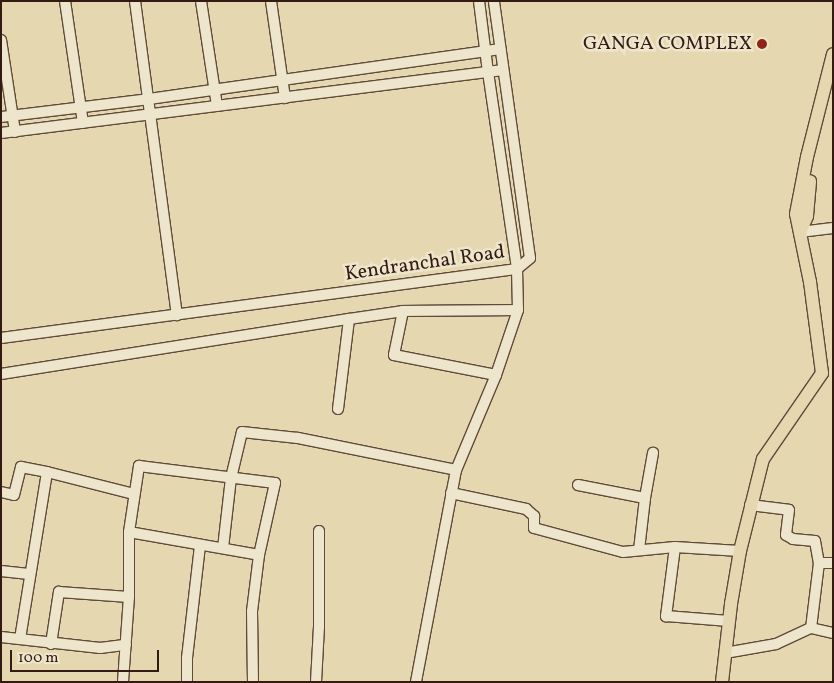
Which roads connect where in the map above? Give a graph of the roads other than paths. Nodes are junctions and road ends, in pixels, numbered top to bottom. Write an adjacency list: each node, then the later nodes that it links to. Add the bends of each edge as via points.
1 (65, 1): 21 (street)
2 (135, 1): 19 (street)
3 (201, 1): 17 (street)
4 (271, 1): 14 (street)
5 (480, 1): 9 (street)
6 (494, 1): 8 (street)
7 (1, 40): 23 (street)
8 (500, 49): 9 (street); 12 (street)
9 (485, 50): 11 (street); 13 (street)
10 (833, 54): 29 (main road, via 796,214)
11 (352, 70): 14 (street); 16 (street)
12 (504, 70): 13 (street); 30 (street, via 530,258)
13 (488, 72): 16 (street); 30 (street)
14 (281, 79): 17 (street); 18 (street)
15 (833, 86): 29 (main road, via 809,184 807,216)
16 (354, 89): 18 (street)
17 (214, 90): 19 (street); 20 (street)
18 (285, 98): 20 (street)
19 (149, 99): 21 (street); 22 (street)
20 (216, 106): 22 (street)
21 (80, 107): 23 (street); 25 (street)
22 (152, 114): 25 (street); 33 (street)
23 (12, 116): 24 (street); 26 (street)
24 (1, 117)
25 (83, 123): 26 (street)
26 (15, 132): 27 (street)
27 (1, 133)
28 (833, 228): 29 (street)
29 (800, 232): 48 (main road, via 822,373 763,459)
30 (517, 269): 31 (street, Kendranchal Road); 33 (street, Kendranchal Road)
31 (518, 310): 32 (street); 37 (street, Kendranchal Road)
32 (403, 311): 34 (street); 37 (street, via 394,355)
33 (176, 315): 35 (street, Kendranchal Road)
34 (349, 319): 36 (street); 38 (street)
35 (1, 338)
36 (1, 374)
37 (496, 375): 40 (street, Kendranchal Road)
38 (338, 409)
39 (653, 453): 47 (street)
40 (456, 470): 42 (street, via 298,438 242,432); 46 (street, Kendranchal Road)
41 (46, 472): 44 (street, via 20,467 14,495); 45 (street); 60 (street)
42 (231, 478): 45 (street, via 139,466); 53 (street); 56 (street, via 275,482)
43 (578, 485): 47 (street)
44 (1, 492)
45 (134, 494): 50 (street)
46 (451, 494): 54 (street, via 526,509 534,516 534,528 623,552); 74 (street, Kendranchal Road)
47 (645, 498): 54 (street)
48 (750, 506): 55 (main road); 57 (street, via 788,510 786,535 815,542)
49 (319, 531): 73 (street)
50 (129, 532): 51 (street); 61 (street)
51 (200, 544): 53 (street); 71 (street)
52 (675, 547): 54 (street); 55 (street); 62 (street, via 666,616)
53 (223, 548): 56 (street)
54 (639, 550)
55 (740, 551): 62 (main road)
56 (259, 555): 72 (street, via 252,611)
57 (819, 563): 58 (street); 63 (street)
58 (833, 563)
59 (1, 572): 60 (street)
60 (29, 574): 66 (street)
61 (129, 597): 67 (street, via 59,592); 68 (street)
62 (729, 621): 69 (main road)
63 (811, 628): 64 (street); 69 (street, via 776,644)
64 (833, 633)
65 (1, 638): 66 (street)
66 (20, 640): 67 (street)
67 (51, 644): 68 (street, via 100,648)
68 (126, 645): 70 (street)
69 (725, 653): 75 (main road)
70 (123, 682)
71 (187, 682)
72 (252, 682)
73 (316, 682)
74 (416, 682)
75 (722, 682)

